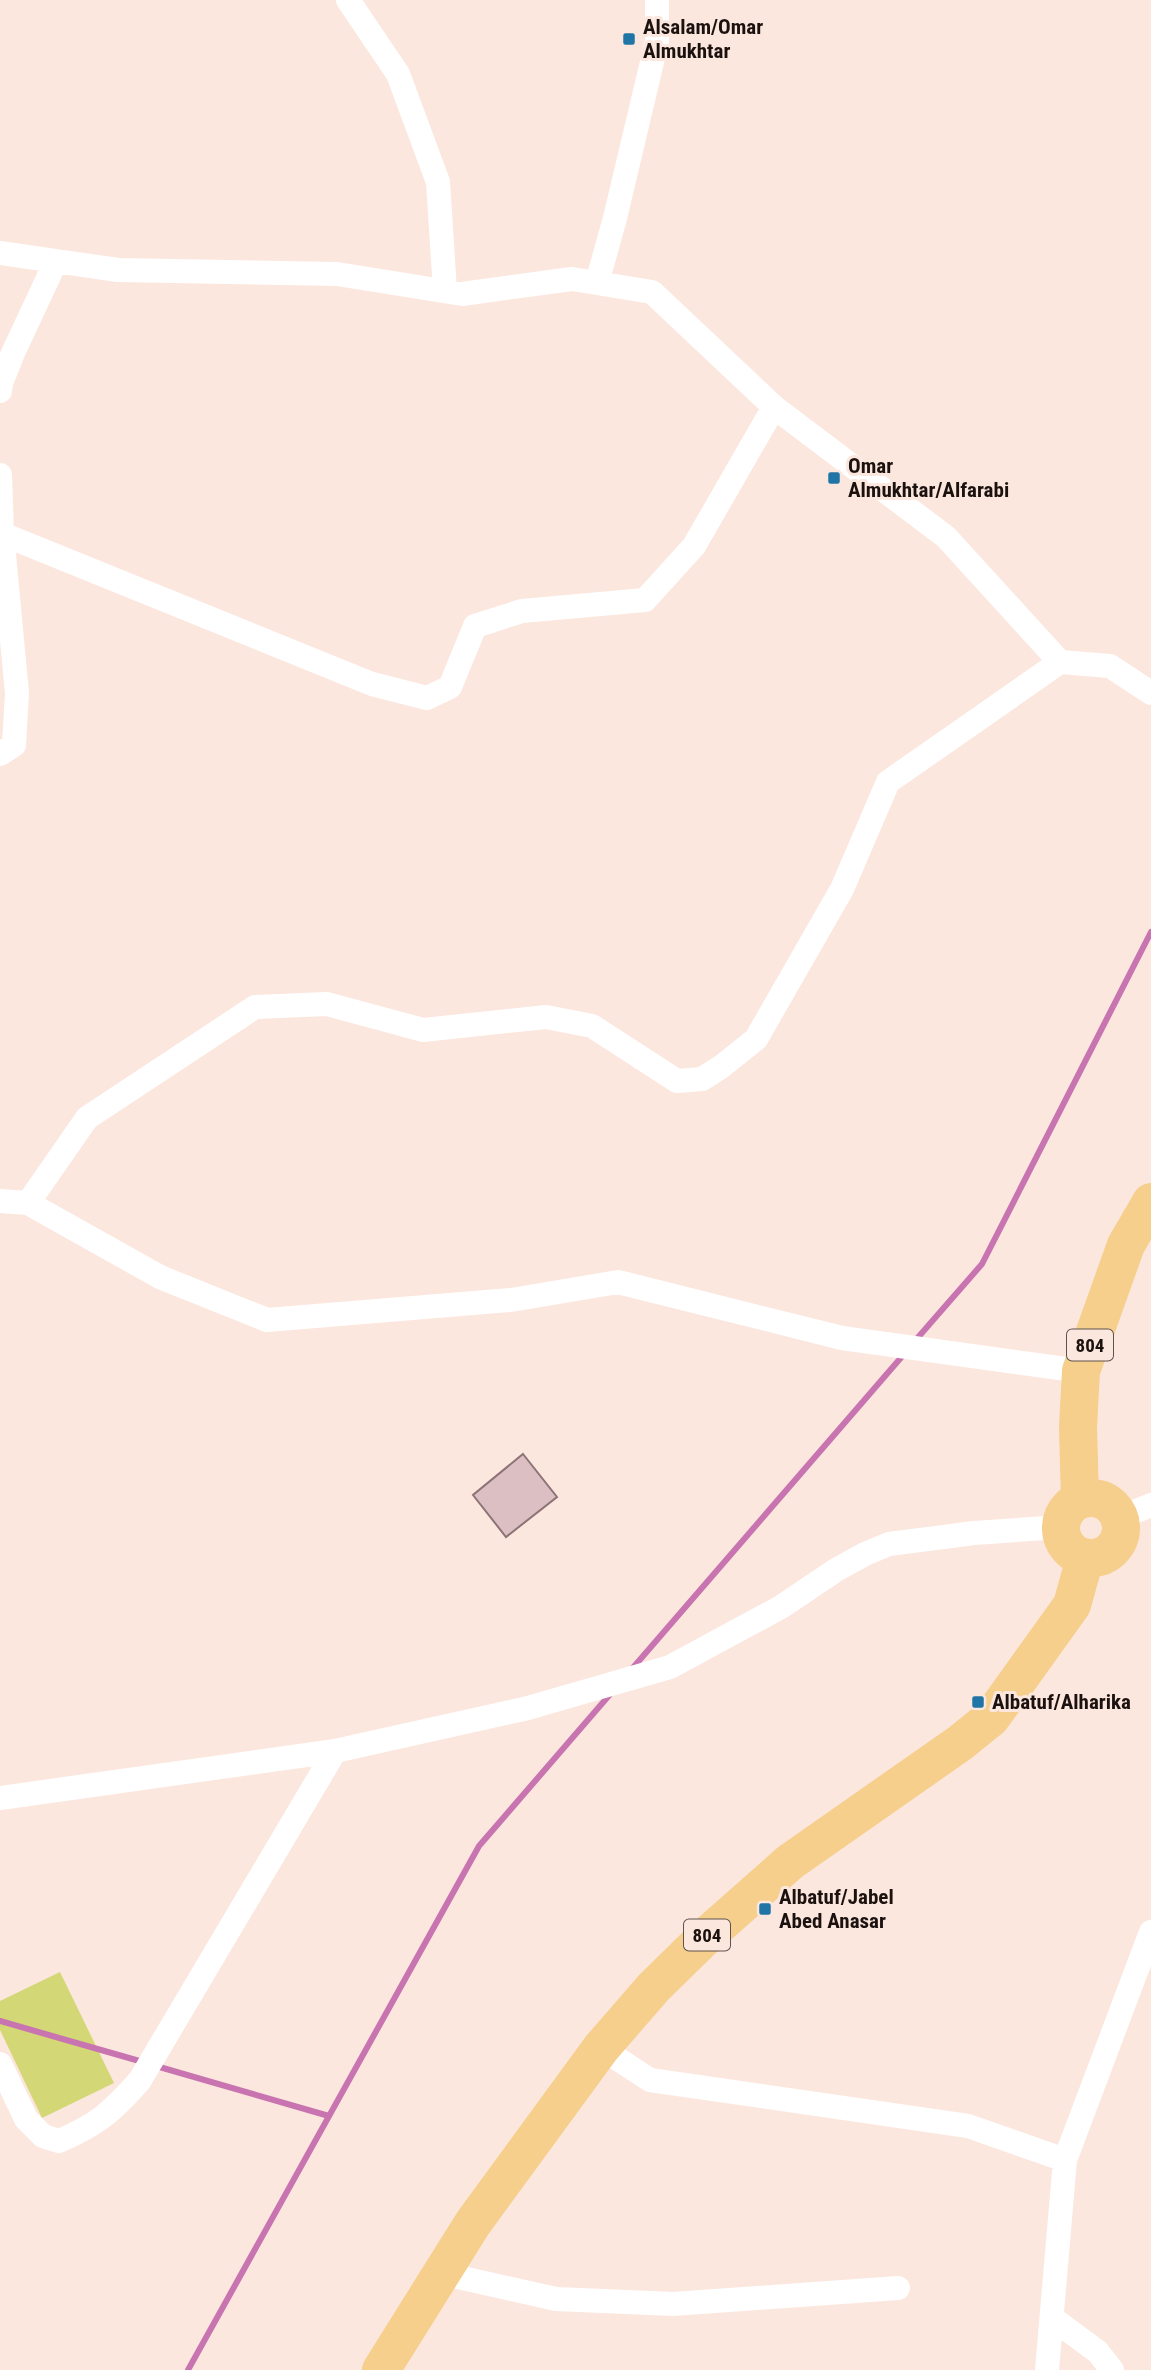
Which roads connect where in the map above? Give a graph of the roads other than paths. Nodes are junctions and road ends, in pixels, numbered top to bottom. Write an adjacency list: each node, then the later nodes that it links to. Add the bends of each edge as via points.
1 (348, 0): 6 (street, via 398,74 438,182)
2 (657, 0): 5 (street, via 657,41)
3 (0, 253): 4 (street)
4 (56, 261): 6 (street, via 118,270 337,274); 7 (street)
5 (597, 284): 6 (street, via 572,279 462,294); 8 (street, via 652,292)
6 (445, 292)
7 (0, 391)
8 (774, 407): 10 (street, via 694,546 645,600 522,611 475,626 450,687 427,698 372,684); 11 (street, via 946,537)
9 (0, 475): 10 (street)
10 (1, 533): 13 (street, via 17,693 14,745)
11 (1060, 662): 12 (street, via 1110,666); 16 (street, via 888,782 842,889 756,1039 702,1079 677,1081 592,1026 546,1017 423,1030 327,1004 255,1007 87,1118)
12 (1151, 693)
13 (0, 754)
14 (0, 1201): 16 (street)
15 (1151, 1202): 17 (main road, 804, via 1126,1245)
16 (28, 1203): 17 (street, via 160,1277 267,1320 511,1300 618,1282 842,1338)
17 (1081, 1371): 19 (main road, 804)
18 (1135, 1511): 19 (main road, via 1099,1499); 20 (main road, via 1117,1544 1103,1556)
19 (1070, 1513): 20 (main road, via 1061,1535 1070,1550); 21 (street, via 974,1533 889,1544 835,1570 781,1606 670,1667 528,1708)
20 (1085, 1558): 24 (main road, 804, via 1072,1605 992,1718 790,1862 702,1939)
21 (335, 1751): 22 (street); 25 (street, via 141,2080 116,2107 88,2129 59,2141 43,2136 26,2119)
22 (0, 1798)
23 (1151, 1932): 26 (street)
24 (601, 2048): 26 (street, via 650,2080 968,2126); 27 (main road, 804)
25 (0, 2064)
26 (1065, 2160): 29 (street)
27 (440, 2273): 28 (street, via 556,2299 673,2304); 30 (main road, 804)
28 (898, 2288)
29 (1052, 2318): 31 (street); 32 (street, via 1098,2352)
30 (382, 2370)
31 (1047, 2370)
32 (1112, 2370)

